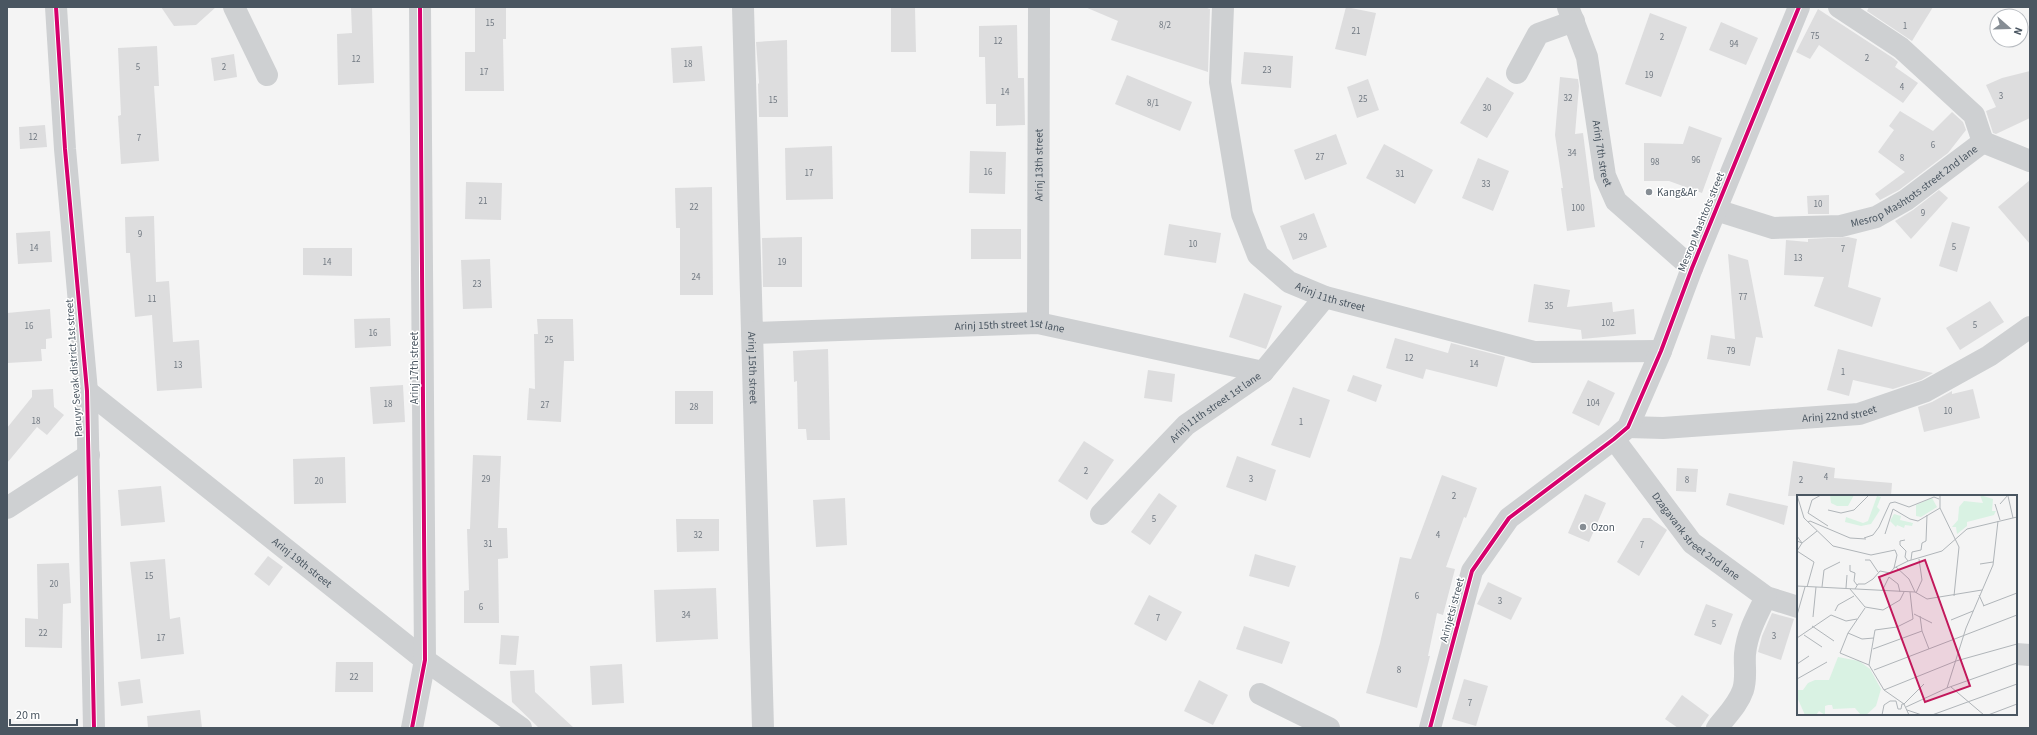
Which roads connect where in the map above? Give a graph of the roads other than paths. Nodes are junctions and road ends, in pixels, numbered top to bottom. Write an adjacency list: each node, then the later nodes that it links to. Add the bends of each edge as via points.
1 (56, 7): 22 (street, Paruyr Sevak district 1st street, via 65,149)
2 (234, 7): 11 (street)
3 (420, 7): 31 (street, Arinj 17th street)
4 (743, 7): 19 (street, Arinj 15th street)
5 (1039, 7): 17 (street, Arinj 13th street)
6 (1223, 7): 16 (street, Arinj 11th street, via 1220,82 1242,214 1258,255 1289,282)
7 (1799, 7): 14 (street, Mesrop Mashtots street)
8 (1839, 7): 12 (street, Mesrop Mashtots street 2nd lane, via 1902,48 1974,115)
9 (1571, 14): 10 (street, via 1538,34); 15 (street, Arinj 7th street, via 1587,57 1605,176 1616,201)
10 (1517, 73)
11 (267, 75)
12 (1983, 142): 13 (street); 14 (street, Mesrop Mashtots street 2nd lane, via 1906,200 1876,218 1848,225 1773,228)
13 (2030, 161)
14 (1716, 210): 15 (street, Mesrop Mashtots street)
15 (1692, 268): 20 (street, Mesrop Mashtots street)
16 (1325, 298): 20 (street, Arinj 11th street, via 1534,352); 21 (street, Arinj 11th street 1st lane)
17 (1038, 323): 19 (street, Arinj 15th street 1st lane); 21 (street, Arinj 15th street 1st lane)
18 (2030, 327): 23 (street, Arinj 22nd street, via 1989,356 1926,391 1858,414)
19 (752, 333): 36 (street, Arinj 15th street)
20 (1661, 351): 23 (street, Mesrop Mashtots street)
21 (1263, 372): 26 (street, Arinj 11th street 1st lane, via 1186,425)
22 (87, 391): 24 (street, Paruyr Sevak district 1st street); 31 (street, Arinj 19th street)
23 (1621, 433): 27 (street, Dzagavank street 2nd lane, via 1692,543); 38 (street, Arinjetsi street, via 1509,518 1472,571)
24 (89, 455): 25 (street); 33 (street, Paruyr Sevak district 1st street)
25 (7, 508)
26 (1101, 514)
27 (1766, 597): 28 (street, Dzagavank street 2nd lane); 39 (street, via 1749,631 1743,689 1738,702)
28 (1797, 607)
29 (2017, 654): 30 (street)
30 (2030, 655)
31 (425, 660): 34 (street, Arinj 17th street); 35 (street, Arinj 19th street)
32 (1260, 694): 37 (street)
33 (94, 728)
34 (412, 728)
35 (521, 728)
36 (763, 728)
37 (1329, 728)
38 (1430, 728)
39 (1717, 728)

